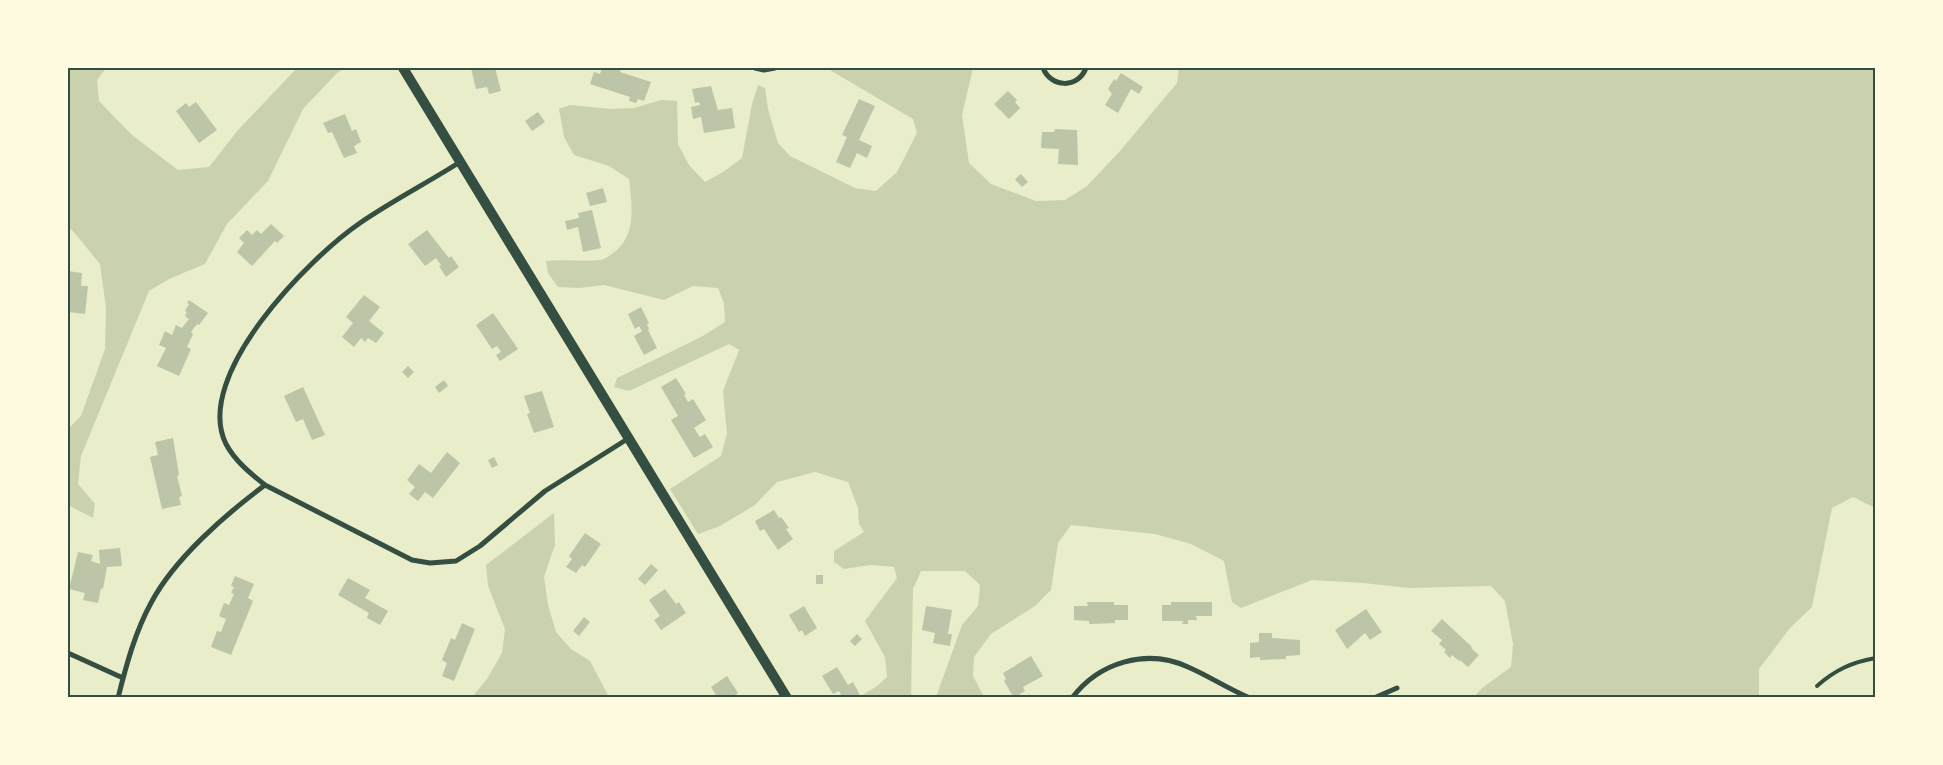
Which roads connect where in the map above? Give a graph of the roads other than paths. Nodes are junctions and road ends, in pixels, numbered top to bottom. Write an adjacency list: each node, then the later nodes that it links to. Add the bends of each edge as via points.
1 (403, 68): 6 (main road)
2 (755, 68): 3 (street)
3 (774, 68)
4 (1042, 68): 5 (street, via 1052,80 1065,84 1078,79)
5 (1086, 68)
6 (460, 162): 7 (main road); 8 (street, via 358,224 321,255 271,306 246,344 227,384 221,427 236,459)
7 (629, 438): 8 (street, via 544,491 480,546 456,561 430,563 412,560); 15 (main road)
8 (265, 485): 11 (street, via 232,509 164,580 147,611)
9 (68, 653): 11 (street)
10 (1876, 658): 12 (lane, via 1838,669)
11 (123, 678): 14 (street)
12 (1818, 686)
13 (1397, 688): 18 (street)
14 (118, 698)
15 (787, 698)
16 (1072, 698): 17 (street, via 1080,687 1103,670 1137,658 1154,658 1187,666)
17 (1250, 698)
18 (1374, 698)

